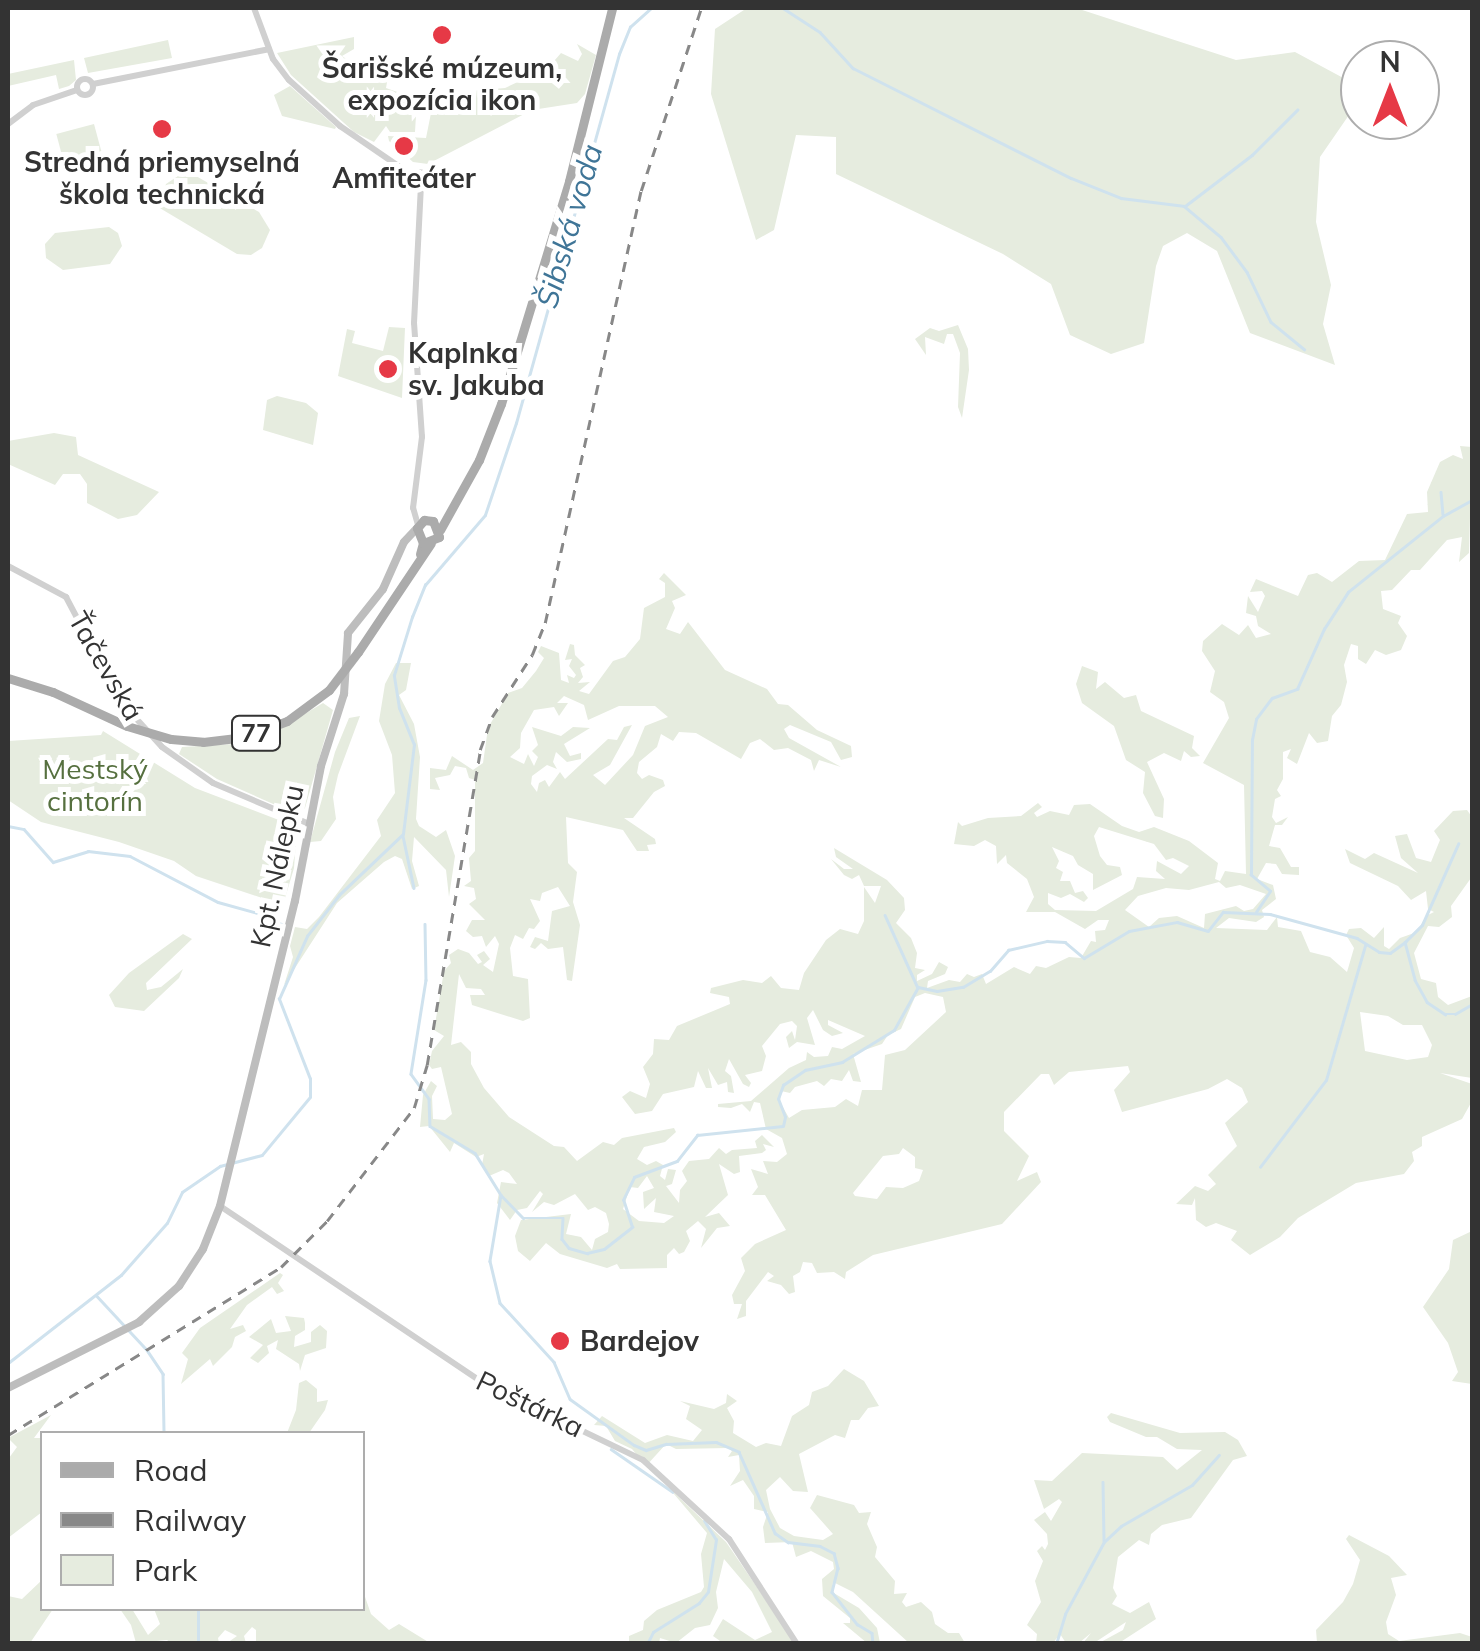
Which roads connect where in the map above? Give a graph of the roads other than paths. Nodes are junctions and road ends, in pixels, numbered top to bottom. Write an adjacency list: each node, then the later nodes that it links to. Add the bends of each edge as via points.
1 (254, 8): 3 (street)
2 (612, 8): 7 (main road, 77, via 501,404 449,512)
3 (264, 35): 4 (street); 5 (street)
4 (269, 49): 5 (street); 7 (street, via 284,74 340,126 413,176 424,174 414,323 422,437 414,500)
5 (255, 51): 6 (street, via 93,84 82,80 77,90 33,105)
6 (8, 124)
7 (425, 531): 9 (main road, 77, bridge, via 418,558 329,690 287,721 244,737 171,739); 10 (main road, Kpt. Nálepku, via 401,549 383,589 348,634 341,706)
8 (8, 566): 10 (street, Ťačevská, via 66,597 122,703 162,747 213,783)
9 (8, 678)
10 (309, 824): 11 (main road, Kpt. Nálepku)
11 (220, 1206): 12 (main road, Kpt. Nálepku, via 179,1286 127,1330); 13 (street, Poštárka, via 485,1384 644,1460 729,1540)
12 (8, 1388)
13 (797, 1644)

